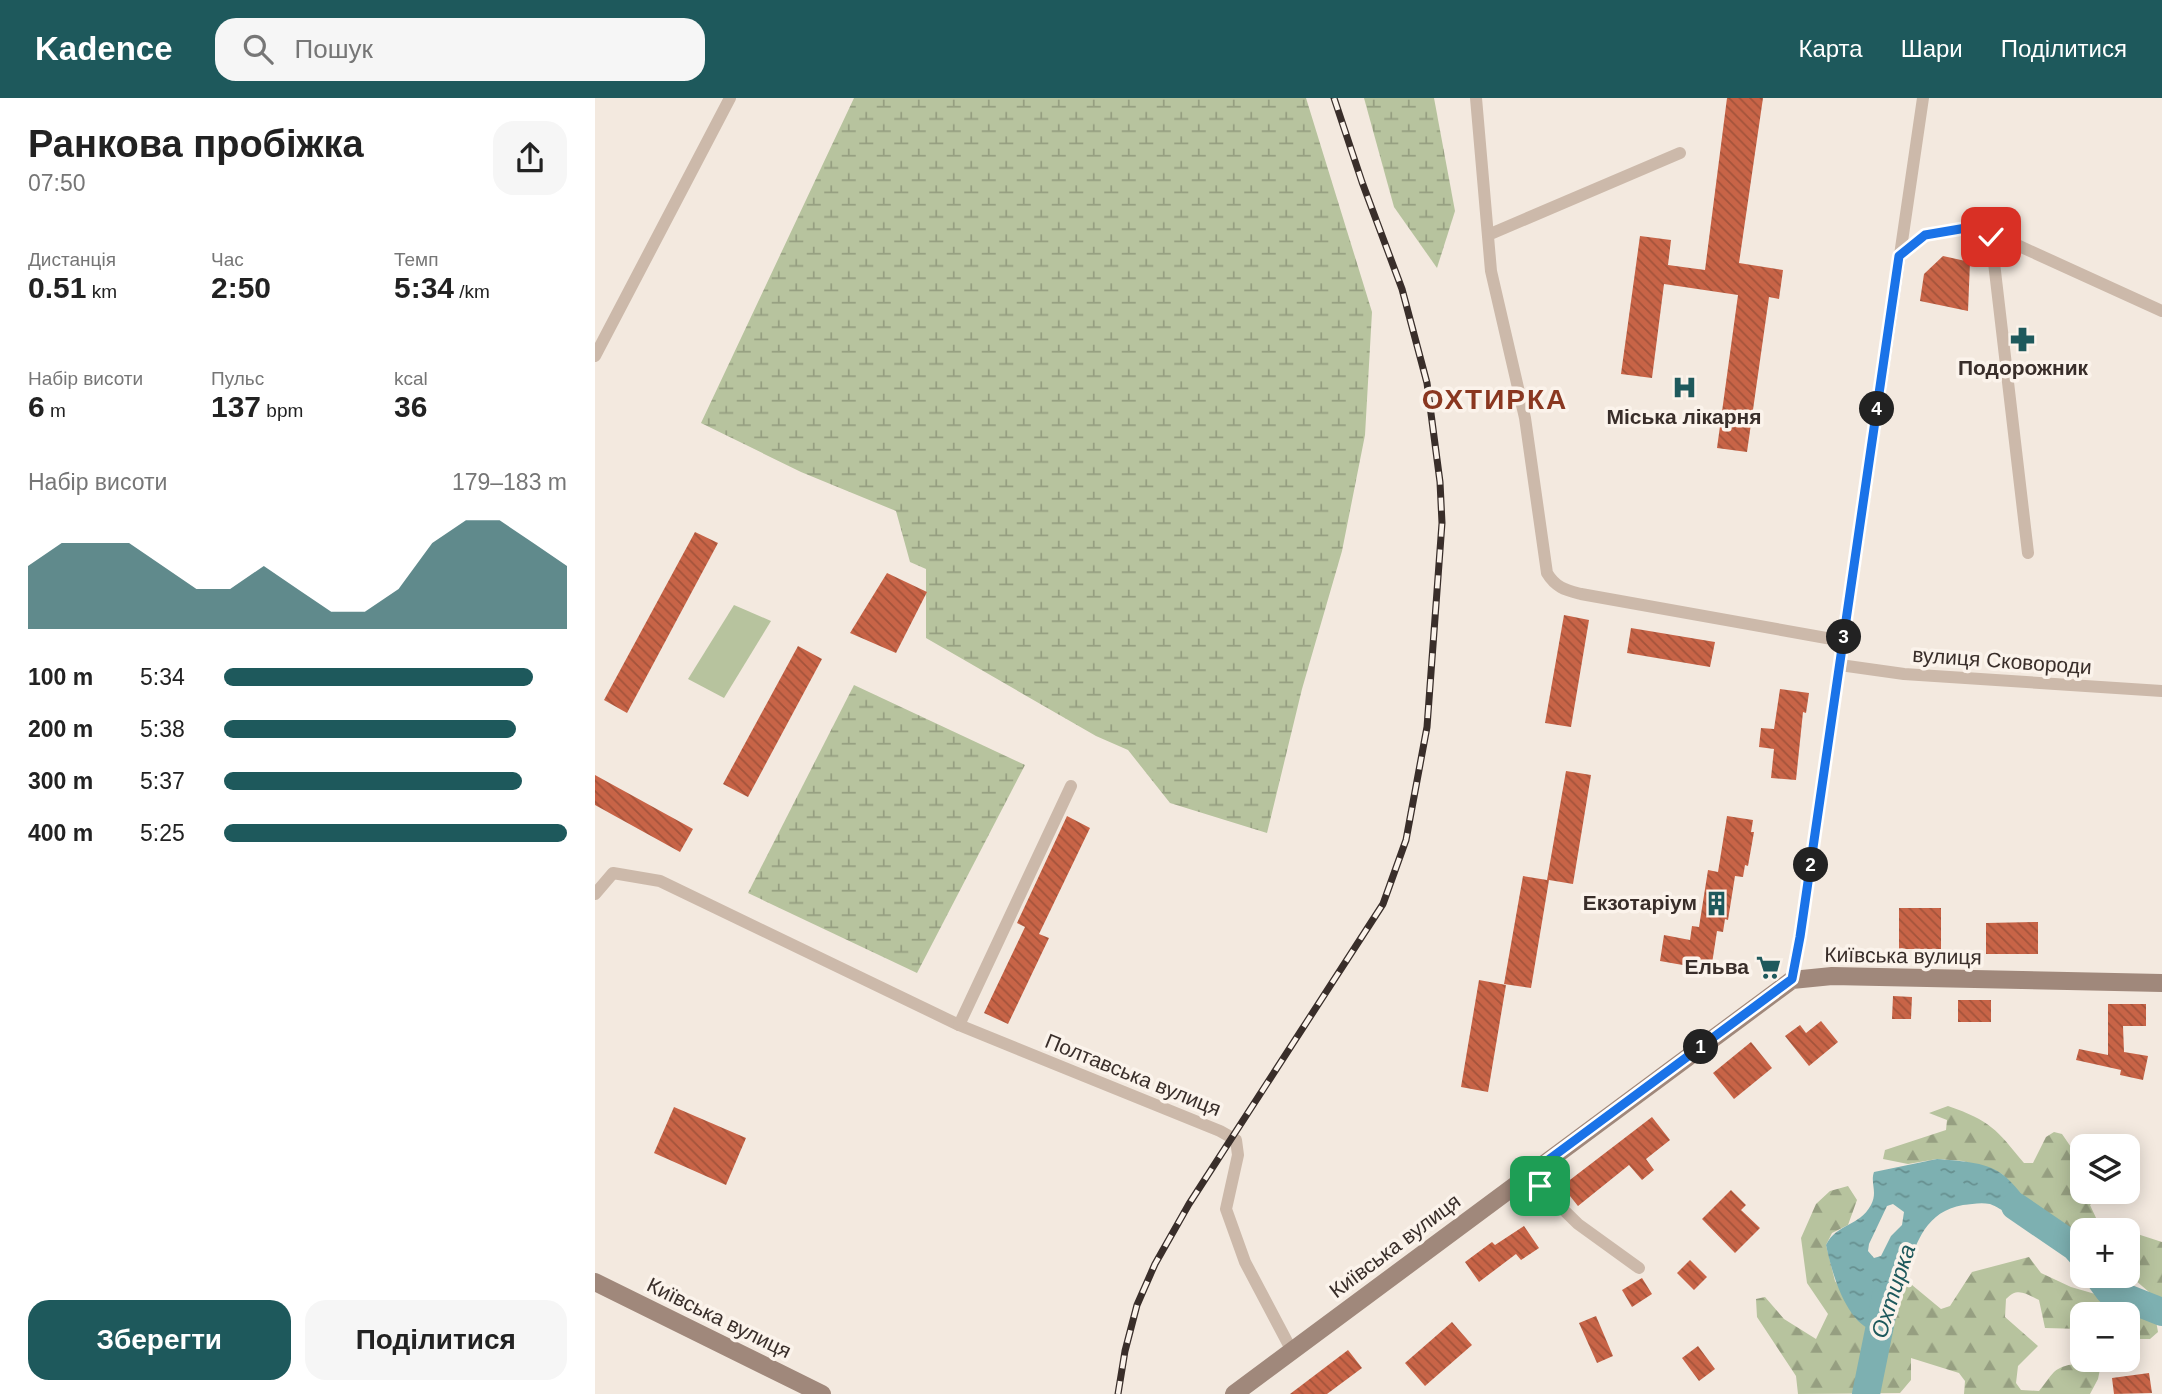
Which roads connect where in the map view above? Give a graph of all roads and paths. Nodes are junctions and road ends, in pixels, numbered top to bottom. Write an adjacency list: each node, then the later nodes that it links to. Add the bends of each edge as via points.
1 (730, 98): 9 (street)
2 (1476, 98): 5 (street)
3 (1923, 98): 7 (street)
4 (1680, 153): 5 (street)
5 (1488, 235): 11 (street, via 1491,271 1525,418 1552,582 1581,594)
6 (1991, 237): 7 (street, via 1966,228 1925,235); 8 (street); 10 (street)
7 (1899, 256): 11 (street)
8 (2162, 311)
9 (595, 356)
10 (2028, 553)
11 (1843, 641): 12 (street)
12 (1840, 665): 13 (street, вулиця Сковороди, via 1904,674); 16 (street)
13 (2162, 691)
14 (1071, 786): 18 (street)
15 (595, 894): 18 (street, Полтавська вулиця, via 613,873 660,881)
16 (1792, 979): 17 (main road, Київська вулиця); 19 (main road, Київська вулиця)
17 (2162, 983)
18 (959, 1025): 22 (street, Полтавська вулиця, via 1237,1140 1226,1209 1245,1262)
19 (1528, 1175): 20 (street, via 1578,1224); 22 (main road, Київська вулиця)
20 (1639, 1268)
21 (595, 1282): 23 (main road, Київська вулиця)
22 (1292, 1351): 24 (main road, Київська вулиця)
23 (822, 1394)
24 (1234, 1394)

